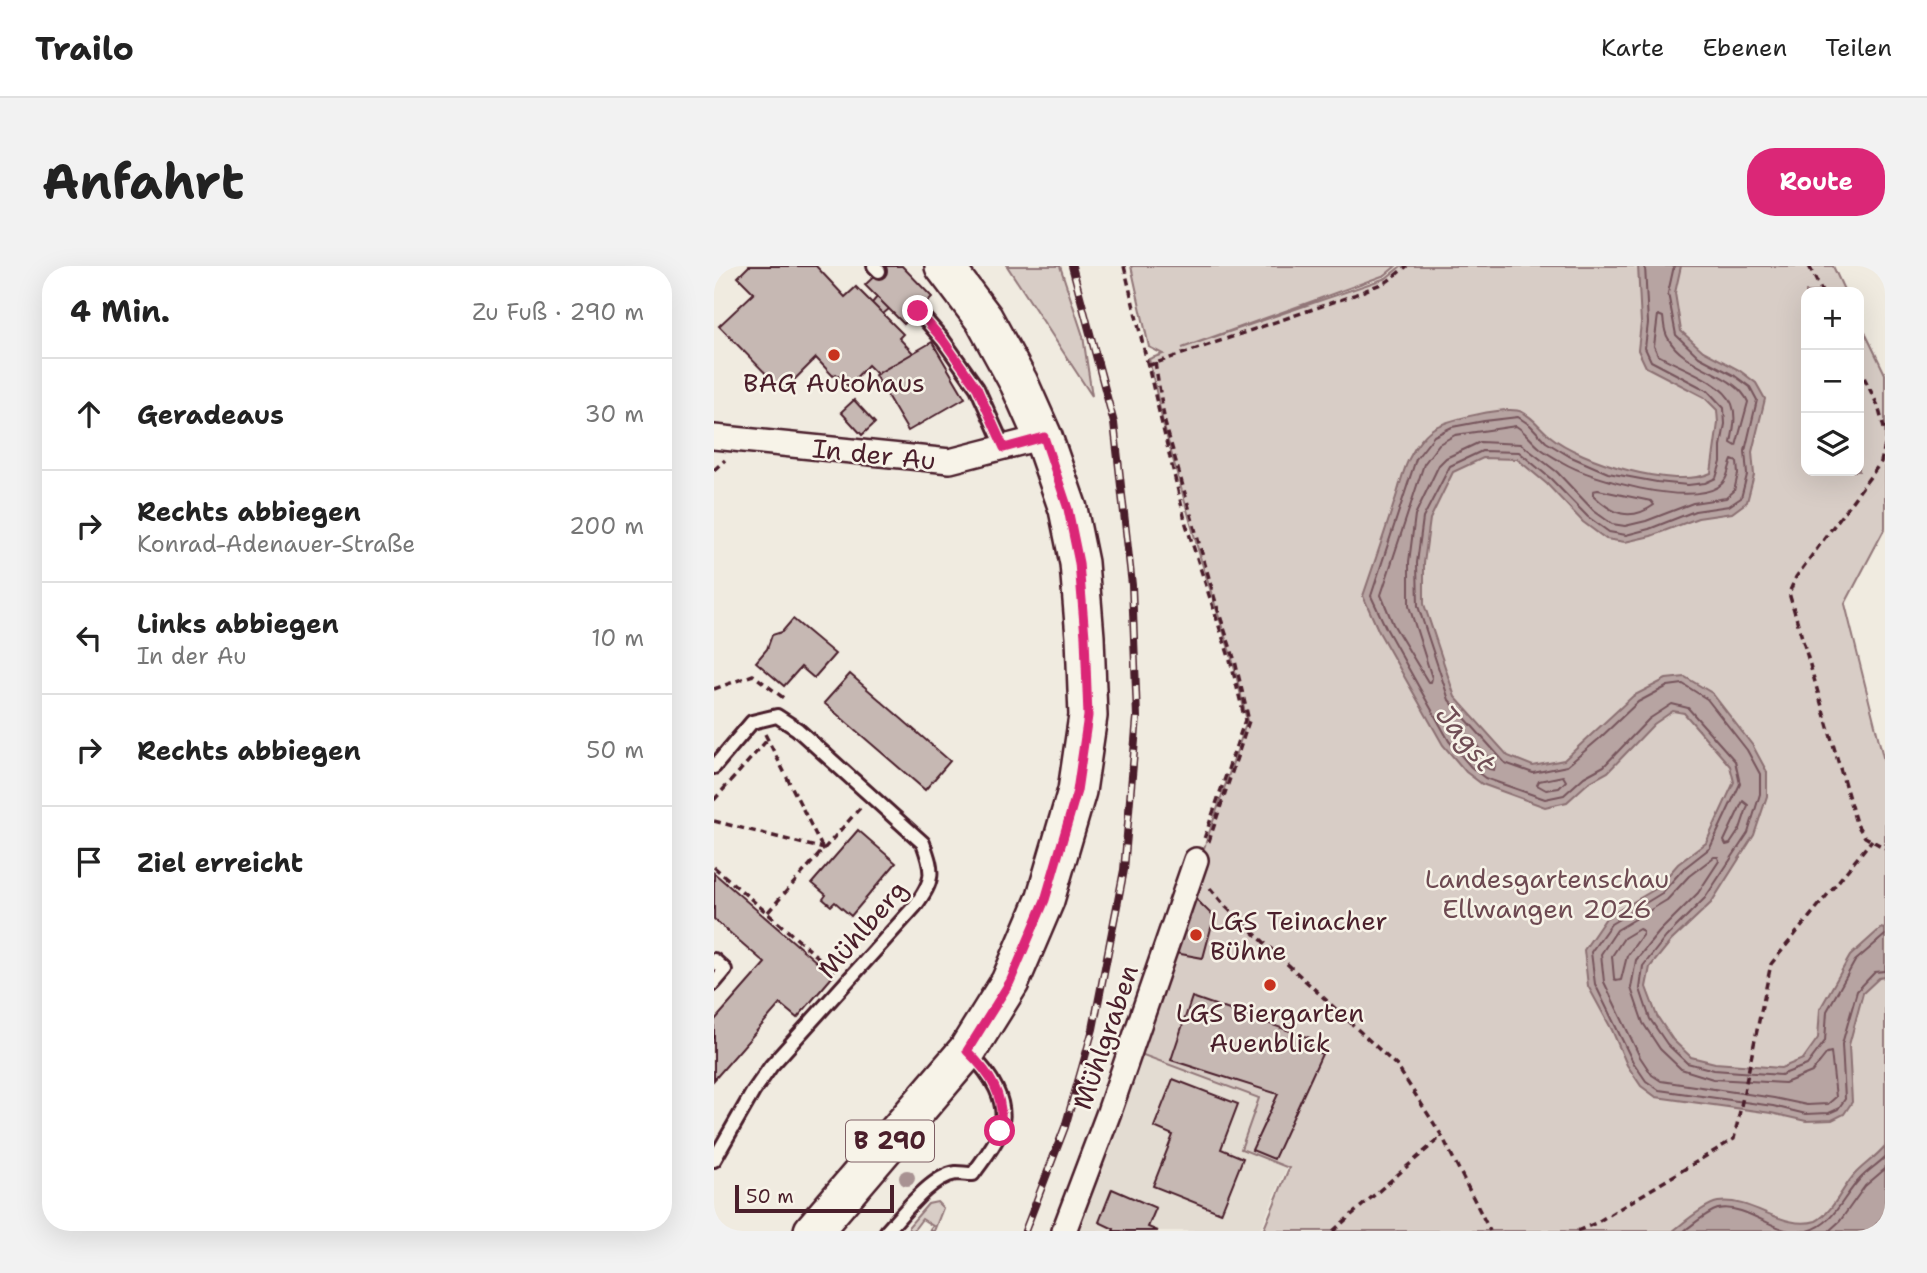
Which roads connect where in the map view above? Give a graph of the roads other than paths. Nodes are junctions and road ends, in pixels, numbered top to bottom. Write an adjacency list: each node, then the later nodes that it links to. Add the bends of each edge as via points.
1 (944, 266): 4 (main road, B 290, via 984,319)
2 (918, 311): 5 (lane, via 977,388)
3 (714, 437): 5 (street, In der Au, via 950,461)
4 (1044, 437): 5 (street, In der Au); 10 (main road, B 290, via 1068,509 1079,563 1088,716 1077,791 1045,900 1010,982)
5 (1004, 448)
6 (714, 767): 11 (lane, Mühlberg, via 751,722 777,716 923,843 932,867 929,886 915,906 771,1066)
7 (1198, 864): 14 (street, Mühlgraben)
8 (714, 960): 9 (lane, via 725,970)
9 (714, 983)
10 (967, 1051): 12 (main road, B 290); 13 (lane, via 997,1090 1000,1131 973,1174 954,1173 940,1179)
11 (714, 1160)
12 (813, 1231)
13 (887, 1231)
14 (1064, 1231)

